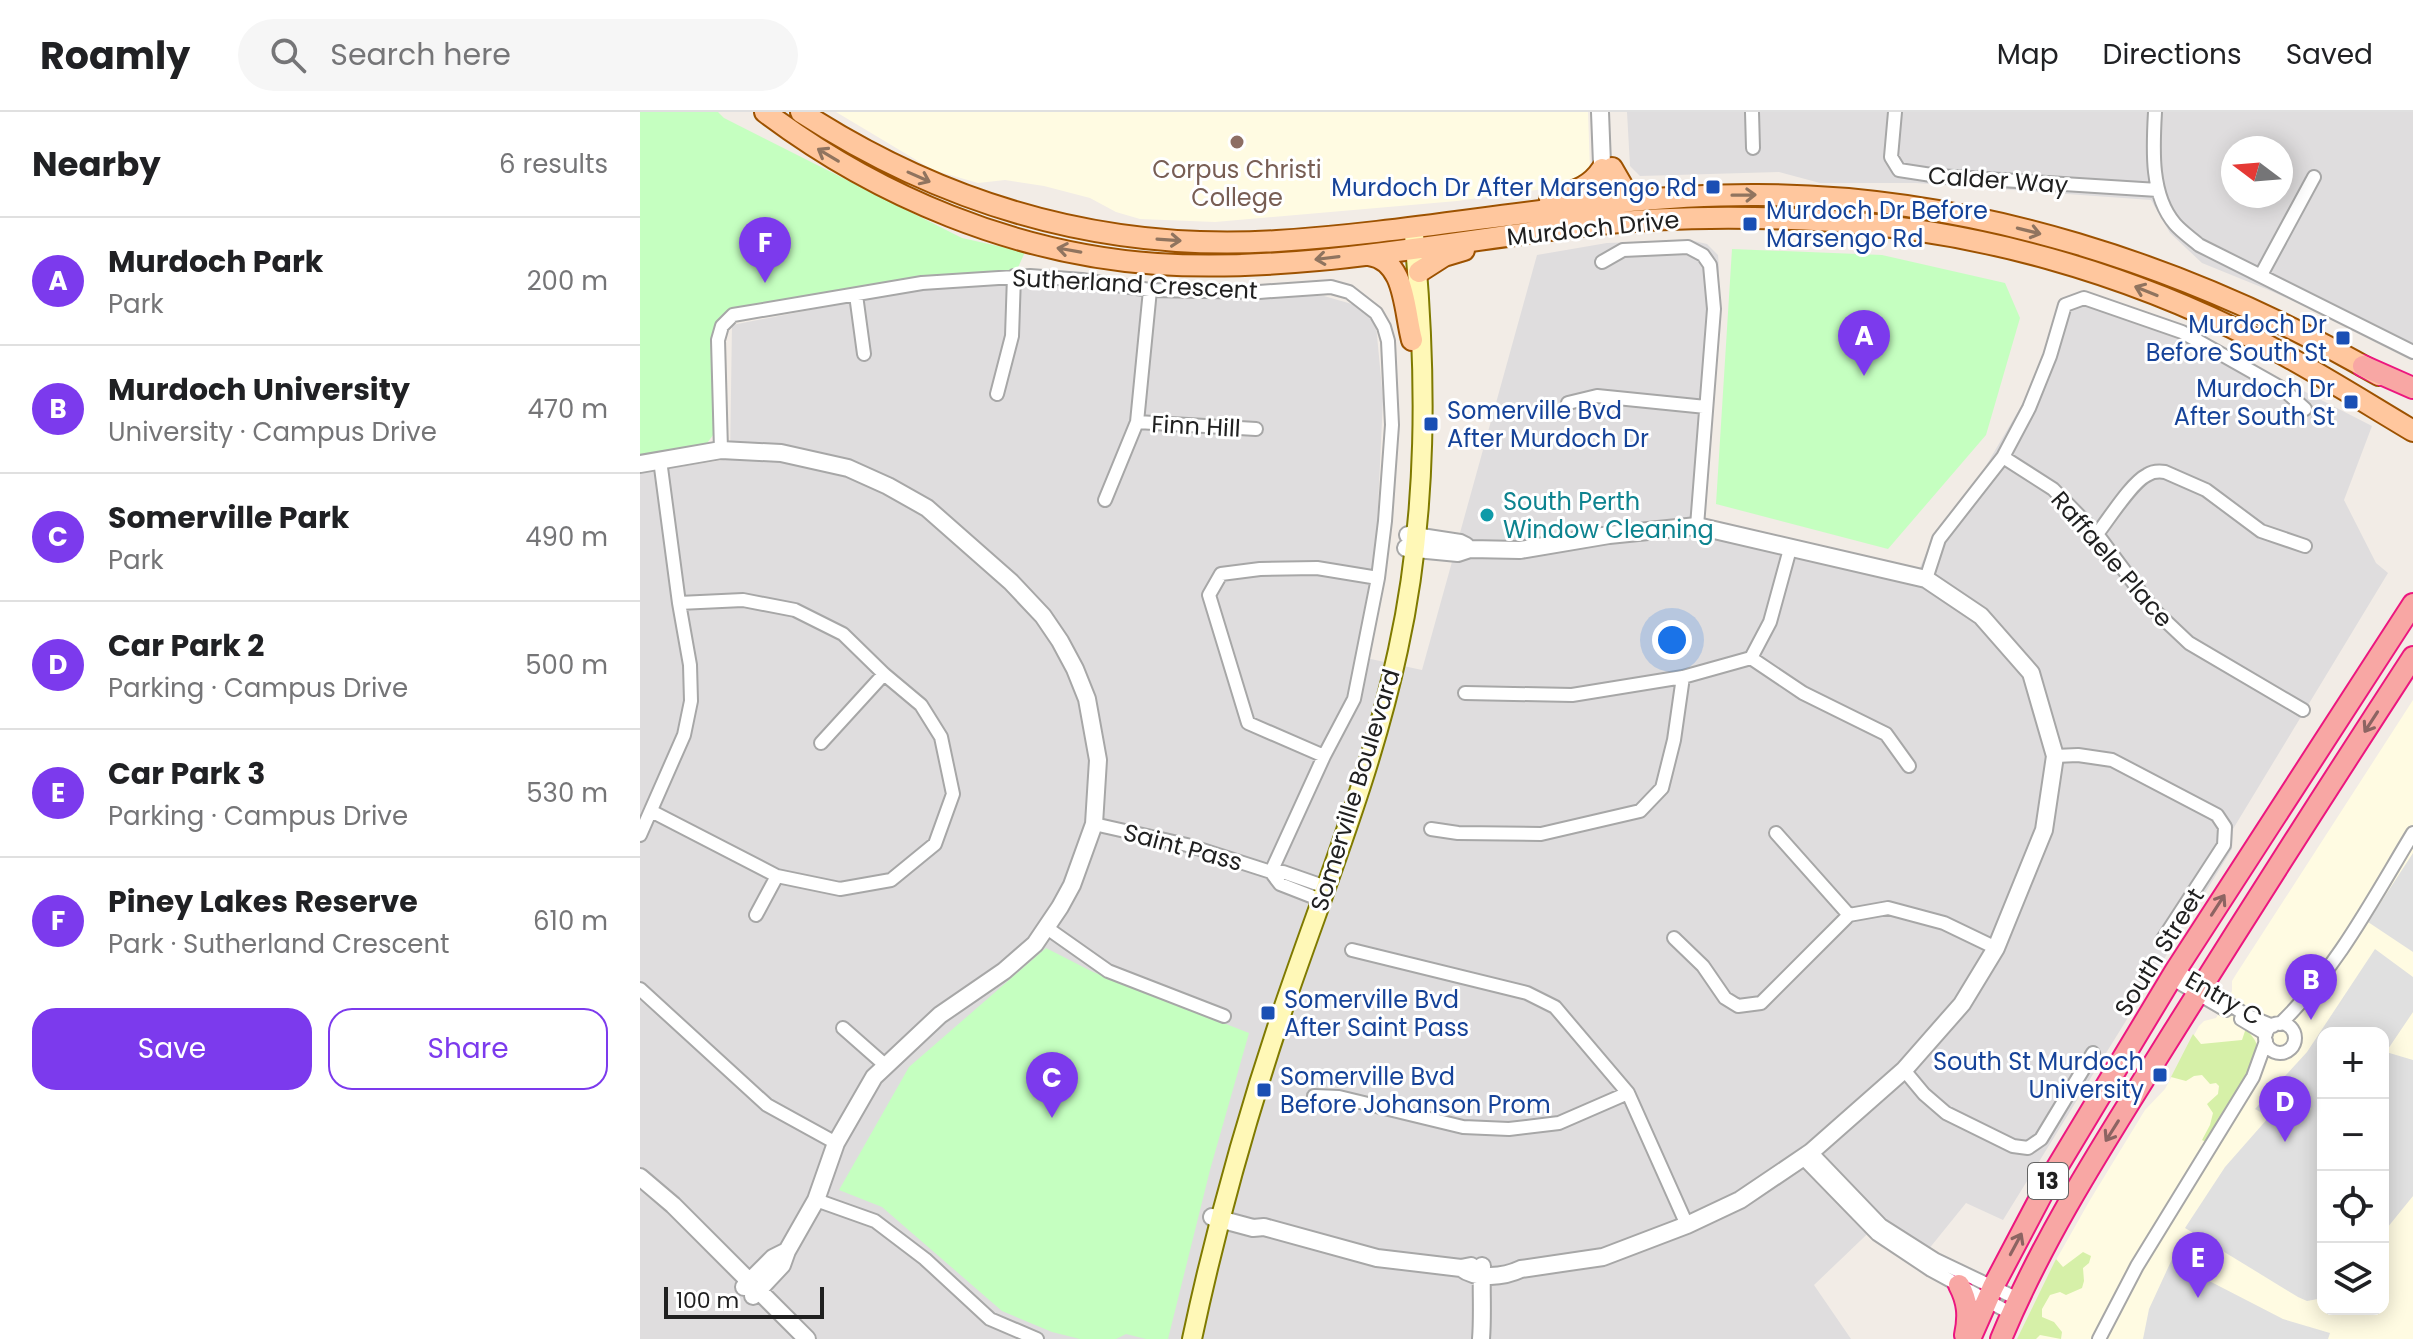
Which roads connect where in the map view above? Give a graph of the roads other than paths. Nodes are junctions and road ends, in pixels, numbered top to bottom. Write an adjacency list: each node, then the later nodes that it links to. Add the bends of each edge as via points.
1 (765, 112): 20 (main road, Murdoch Drive, one-way to 1, via 1211,266 1155,264 1054,248 964,223 896,193 820,151)
2 (801, 112): 17 (main road, Murdoch Drive, one-way to 17, via 867,152 954,193 1059,225 1133,238 1235,242)
3 (1600, 112): 9 (street)
4 (1609, 112): 9 (street)
5 (1752, 112): 8 (street)
6 (1895, 112): 11 (street, Calder Way, via 1891,157 1899,170)
7 (2155, 112): 11 (street)
8 (1753, 148)
9 (1607, 169): 12 (main road); 13 (street, via 1614,189); 14 (main road, via 1580,190)
10 (2314, 177): 23 (street)
11 (2158, 190): 23 (street, via 2173,222 2199,245)
12 (1638, 199): 13 (main road, Murdoch Drive); 30 (main road, Murdoch Drive, one-way to 30, via 1753,195 1960,215 2110,255 2191,285)
13 (1607, 201): 14 (main road, Murdoch Drive); 15 (street, via 1630,213); 16 (street)
14 (1504, 214): 17 (main road, Murdoch Drive)
15 (1689, 218): 16 (main road, Murdoch Drive); 39 (main road, Murdoch Drive, one-way to 15, via 2241,332 2139,288 2063,263 1888,226)
16 (1590, 225): 18 (main road, Murdoch Drive)
17 (1408, 227): 19 (main road, Somerville Boulevard)
18 (1546, 231): 19 (main road, Murdoch Drive); 22 (main road, via 1444,256)
19 (1410, 249): 20 (main road, Murdoch Drive); 22 (main road, Somerville Boulevard); 27 (main road, Somerville Boulevard)
20 (1362, 254): 27 (main road, via 1378,256 1393,268)
21 (1602, 262): 35 (street, via 1623,250 1674,247 1693,249 1707,260 1714,309)
22 (1419, 272): 47 (main road, Somerville Boulevard, via 1423,418)
23 (2261, 275): 28 (street)
24 (1014, 276): 25 (street, Sutherland Crescent); 26 (street, Sutherland Crescent, via 922,283); 32 (street, via 1012,336)
25 (1150, 290): 37 (street); 50 (street, Sutherland Crescent, via 1331,287 1349,292 1376,313 1388,341 1392,425)
26 (856, 295): 29 (street); 40 (street, Sutherland Crescent, via 733,315 725,321 718,340)
27 (1412, 340): 47 (main road, Somerville Boulevard)
28 (2413, 352)
29 (864, 354)
30 (2363, 366): 31 (highway); 33 (main road, Murdoch Drive)
31 (2413, 388)
32 (997, 394)
33 (2413, 395)
34 (1568, 403): 35 (street, via 1597,396)
35 (1706, 407): 45 (street)
36 (2305, 409): 41 (street, via 2283,389 2182,332 2084,298 2065,305 2029,408)
37 (1137, 422): 38 (street, Finn Hill); 44 (street)
38 (1256, 429)
39 (2413, 431)
40 (721, 450): 42 (street); 67 (street, via 781,453 868,476 927,508 1019,590 1060,641 1087,699 1098,760)
41 (2003, 457): 46 (street, Raffaele Place, via 2053,489); 51 (street, via 1939,539)
42 (660, 460): 43 (street); 53 (street)
43 (640, 464)
44 (1105, 500)
45 (1697, 526): 47 (street, via 1520,550); 49 (street)
46 (2097, 534): 48 (street, via 2138,481 2160,471 2206,490 2261,531); 61 (street, Raffaele Place, via 2153,609 2189,643)
47 (1412, 542): 74 (main road, Somerville Boulevard, via 1377,705)
48 (2305, 546)
49 (1790, 549): 51 (street); 57 (street, via 1770,622)
50 (1378, 578): 63 (street, Sutherland Crescent, via 1354,699); 63 (street, via 1317,568 1260,569 1221,574 1209,595 1248,723)
51 (1926, 579): 64 (street, via 1981,616 2031,673)
52 (2413, 589): 55 (highway)
53 (679, 603): 58 (street, via 743,600 795,610 843,634); 66 (street, via 691,701 684,735)
54 (2413, 604): 55 (highway, South Street / 13)
55 (2401, 625): 82 (highway, South Street / 13, one-way to 55)
56 (2413, 657): 84 (highway, 13, one-way to 84)
57 (1751, 658): 59 (street); 65 (street, via 1803,693 1886,734)
58 (884, 674): 62 (street); 73 (street, via 921,705 941,737 953,794 935,844 891,880 840,889)
59 (1683, 677): 60 (street, via 1572,695); 68 (street, via 1662,788 1640,811 1541,834)
60 (1465, 693)
61 (2303, 710)
62 (821, 743)
63 (1324, 756): 72 (street, Sutherland Crescent)
64 (2055, 756): 79 (street, via 2112,760 2217,815 2225,827 2224,845); 80 (street, via 2044,830)
65 (1909, 766)
66 (651, 811): 71 (street); 73 (street)
67 (1094, 824): 72 (street, Saint Pass, via 1187,845); 77 (street, via 1072,885)
68 (1431, 829)
69 (1776, 833): 76 (street)
70 (2413, 833): 87 (street, via 2354,929 2301,1004)
71 (640, 835)
72 (1271, 872): 74 (street, Saint Pass, via 1280,884)
73 (777, 876): 75 (street)
74 (1320, 892): 100 (main road, Somerville Boulevard, via 1272,1014)
75 (756, 915)
76 (1849, 915): 78 (street, via 1761,1003 1750,1005 1738,1006 1725,998); 80 (street, via 1888,908 1944,923)
77 (1047, 928): 85 (street, via 1108,971); 90 (street, via 1004,971 940,1015)
78 (1674, 938)
79 (2161, 942)
80 (1996, 948): 91 (street, via 1962,1004)
81 (1352, 950): 93 (street, via 1527,993 1555,1007)
82 (2174, 974): 84 (street, Entry C); 105 (highway, South Street / 13, one-way to 82, via 2050,1179)
83 (640, 989): 95 (street, via 767,1105)
84 (2200, 989): 87 (street, Entry C); 106 (highway, 13, one-way to 106, via 2072,1196)
85 (1224, 1016)
86 (843, 1028): 90 (street)
87 (2275, 1031): 89 (street, Entry C, via 2272,1051); 89 (street, via 2295,1035 2293,1047); 92 (street)
88 (2093, 1053): 91 (street, via 2041,1139 2028,1148 2013,1146 1946,1113)
89 (2283, 1053): 92 (street)
90 (885, 1065): 95 (street)
91 (1904, 1070): 96 (street)
92 (2253, 1077): 115 (street, via 2137,1266)
93 (1628, 1093): 94 (street, via 1559,1123 1509,1129 1463,1127 1339,1097); 101 (street)
94 (1314, 1096)
95 (836, 1143): 99 (street)
96 (1807, 1155): 101 (street, via 1740,1200); 103 (street, via 1877,1234); 105 (street, via 1881,1225)
97 (640, 1177): 104 (street)
98 (640, 1186): 104 (street)
99 (816, 1200): 104 (street, via 787,1251 773,1258); 109 (street, via 875,1221 990,1319)
100 (1218, 1214): 102 (street, via 1255,1218 1264,1227 1377,1258 1461,1268 1469,1274); 110 (main road, Somerville Boulevard); 111 (main road, Somerville Boulevard)
101 (1687, 1225): 102 (street, via 1603,1257 1509,1275)
102 (1486, 1271): 112 (street, via 1489,1292)
103 (1959, 1285): 105 (street); 113 (highway, via 1969,1315)
104 (751, 1289): 107 (street); 108 (street)
105 (1990, 1293): 106 (street); 113 (highway, South Street / 13)
106 (2015, 1306): 114 (highway, 13)
107 (797, 1339)
108 (807, 1339)
109 (1037, 1339)
110 (1183, 1339)
111 (1192, 1339)
112 (1481, 1339)
113 (1967, 1339)
114 (2001, 1339)
115 (2099, 1339)

